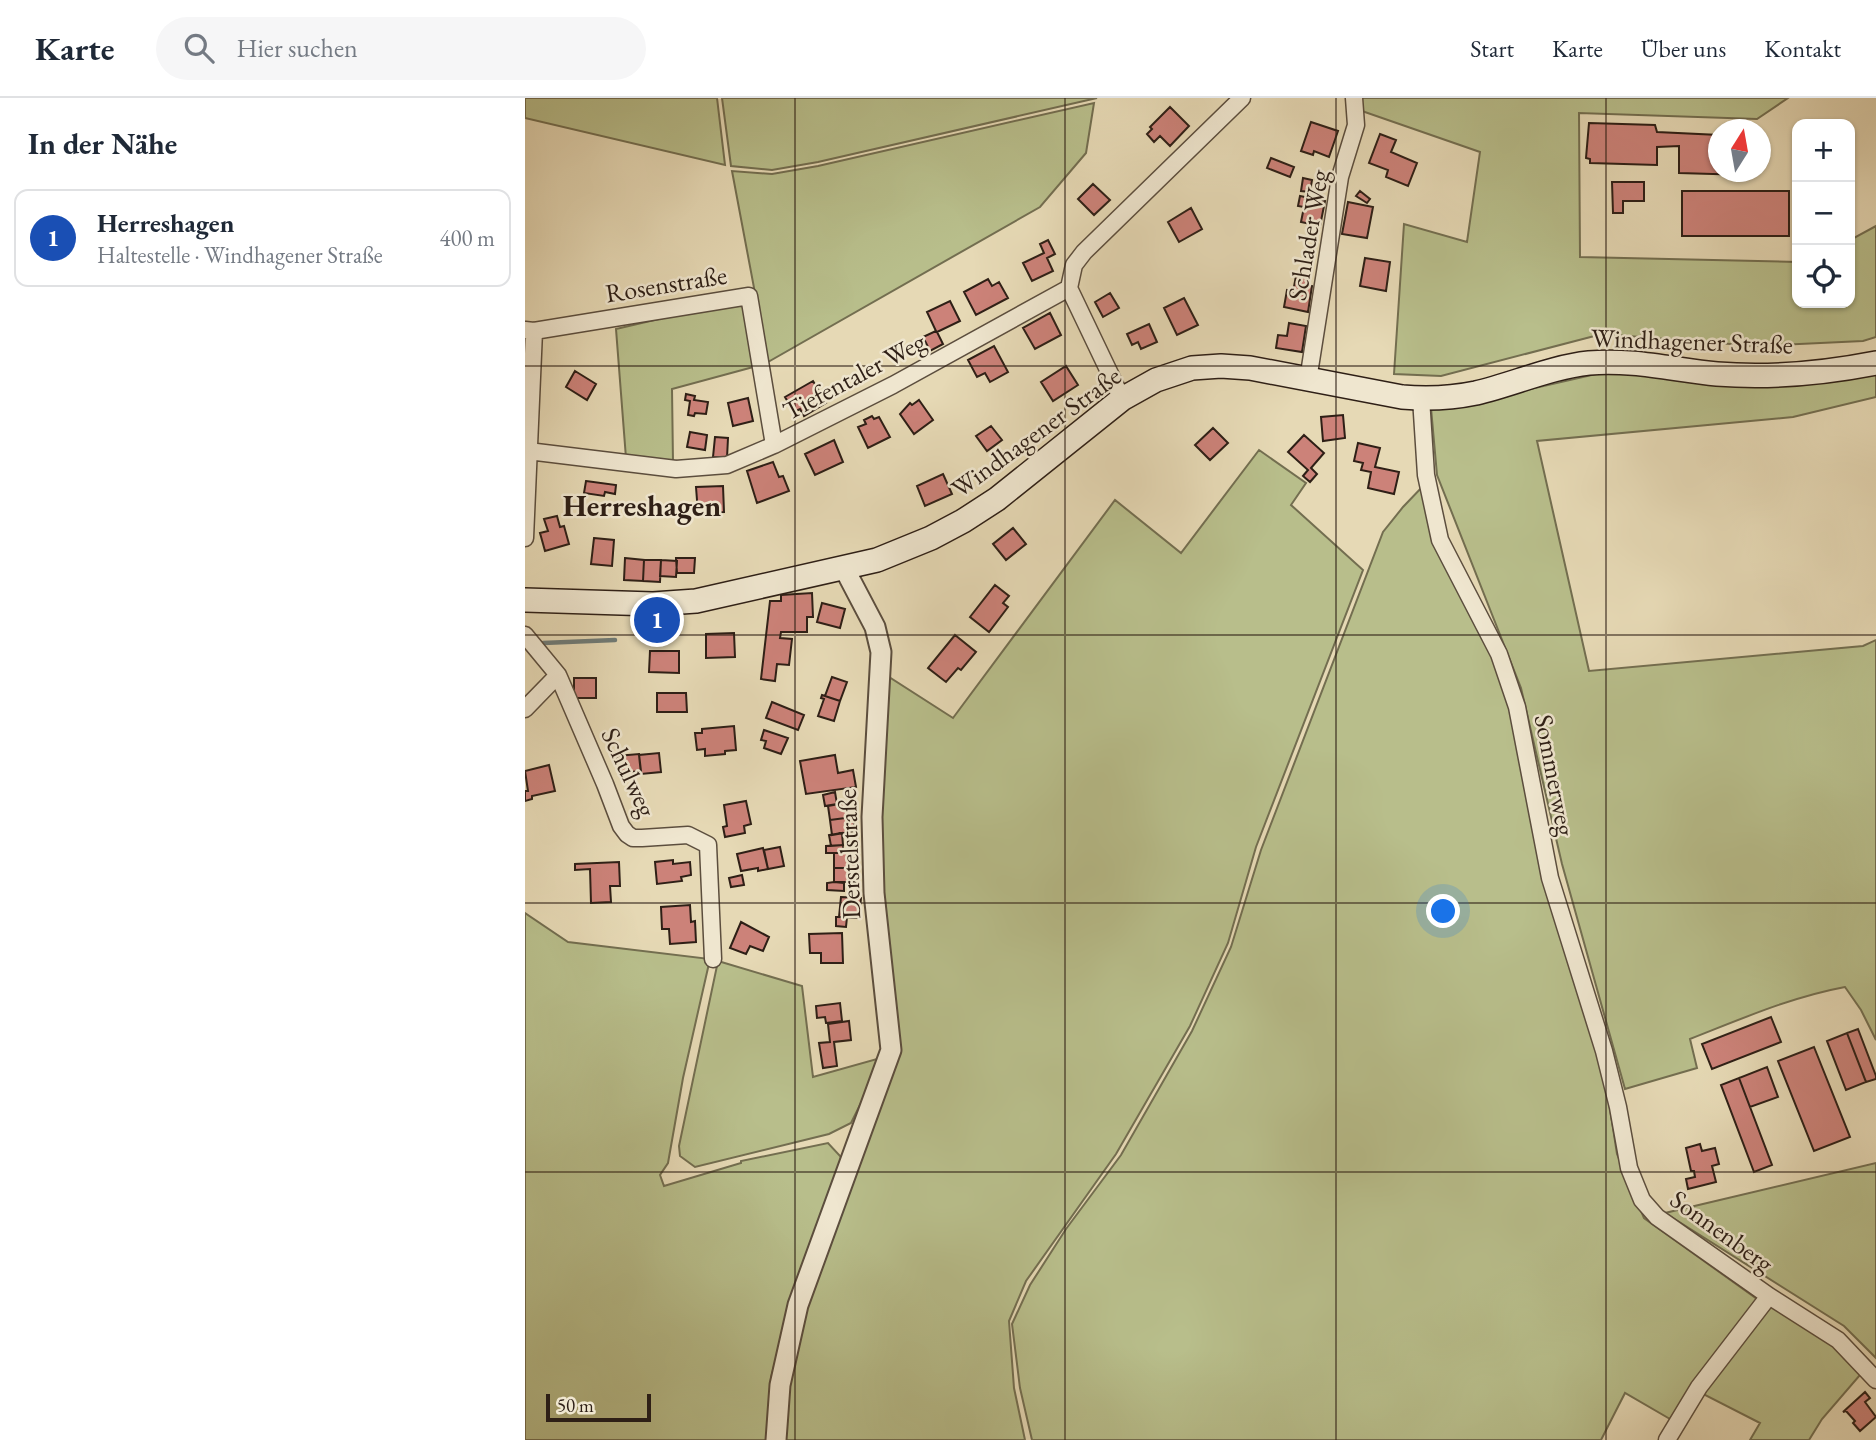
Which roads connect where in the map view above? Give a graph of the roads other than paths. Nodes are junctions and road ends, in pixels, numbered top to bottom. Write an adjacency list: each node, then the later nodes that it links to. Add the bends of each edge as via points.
1 (1243, 98): 3 (street, via 1084,252 1074,265)
2 (1354, 98): 6 (street, Schlader Weg, via 1356,125 1340,177)
3 (1069, 288): 8 (street); 9 (street, Tiefentaler Weg)
4 (529, 331): 9 (street, Rosenstraße, via 749,296); 10 (street)
5 (1876, 363): 7 (main road, Windhagener Straße, via 1736,375 1588,363 1474,393)
6 (1308, 380): 7 (main road, Windhagener Straße); 8 (main road, Windhagener Straße, via 1250,368 1192,368 1156,380)
7 (1421, 398): 18 (street, Sommerweg, via 1426,475 1440,540 1499,654 1517,707 1550,878 1604,1051)
8 (1122, 399): 12 (main road, Windhagener Straße, via 963,521 907,549)
9 (775, 446): 10 (street, Tiefentaler Weg, via 727,465 676,469)
10 (528, 451): 11 (street)
11 (525, 538)
12 (845, 568): 13 (main road, Windhagener Straße, via 694,601); 21 (street, Derstelstraße, via 875,627 881,652 874,742 873,868 891,1050 797,1305 780,1385)
13 (525, 600)
14 (525, 635): 15 (street, Schulweg)
15 (558, 675): 16 (street); 17 (street, Schulweg, via 627,834 633,838 688,835 708,845)
16 (525, 709)
17 (713, 959)
18 (1629, 1168): 19 (street, Sonnenberg, via 1642,1200 1657,1217)
19 (1769, 1296): 20 (street, Sonnenberg, via 1838,1340); 22 (street, Sonnenberg, via 1699,1387)
20 (1876, 1380)
21 (776, 1440)
22 (1667, 1440)

